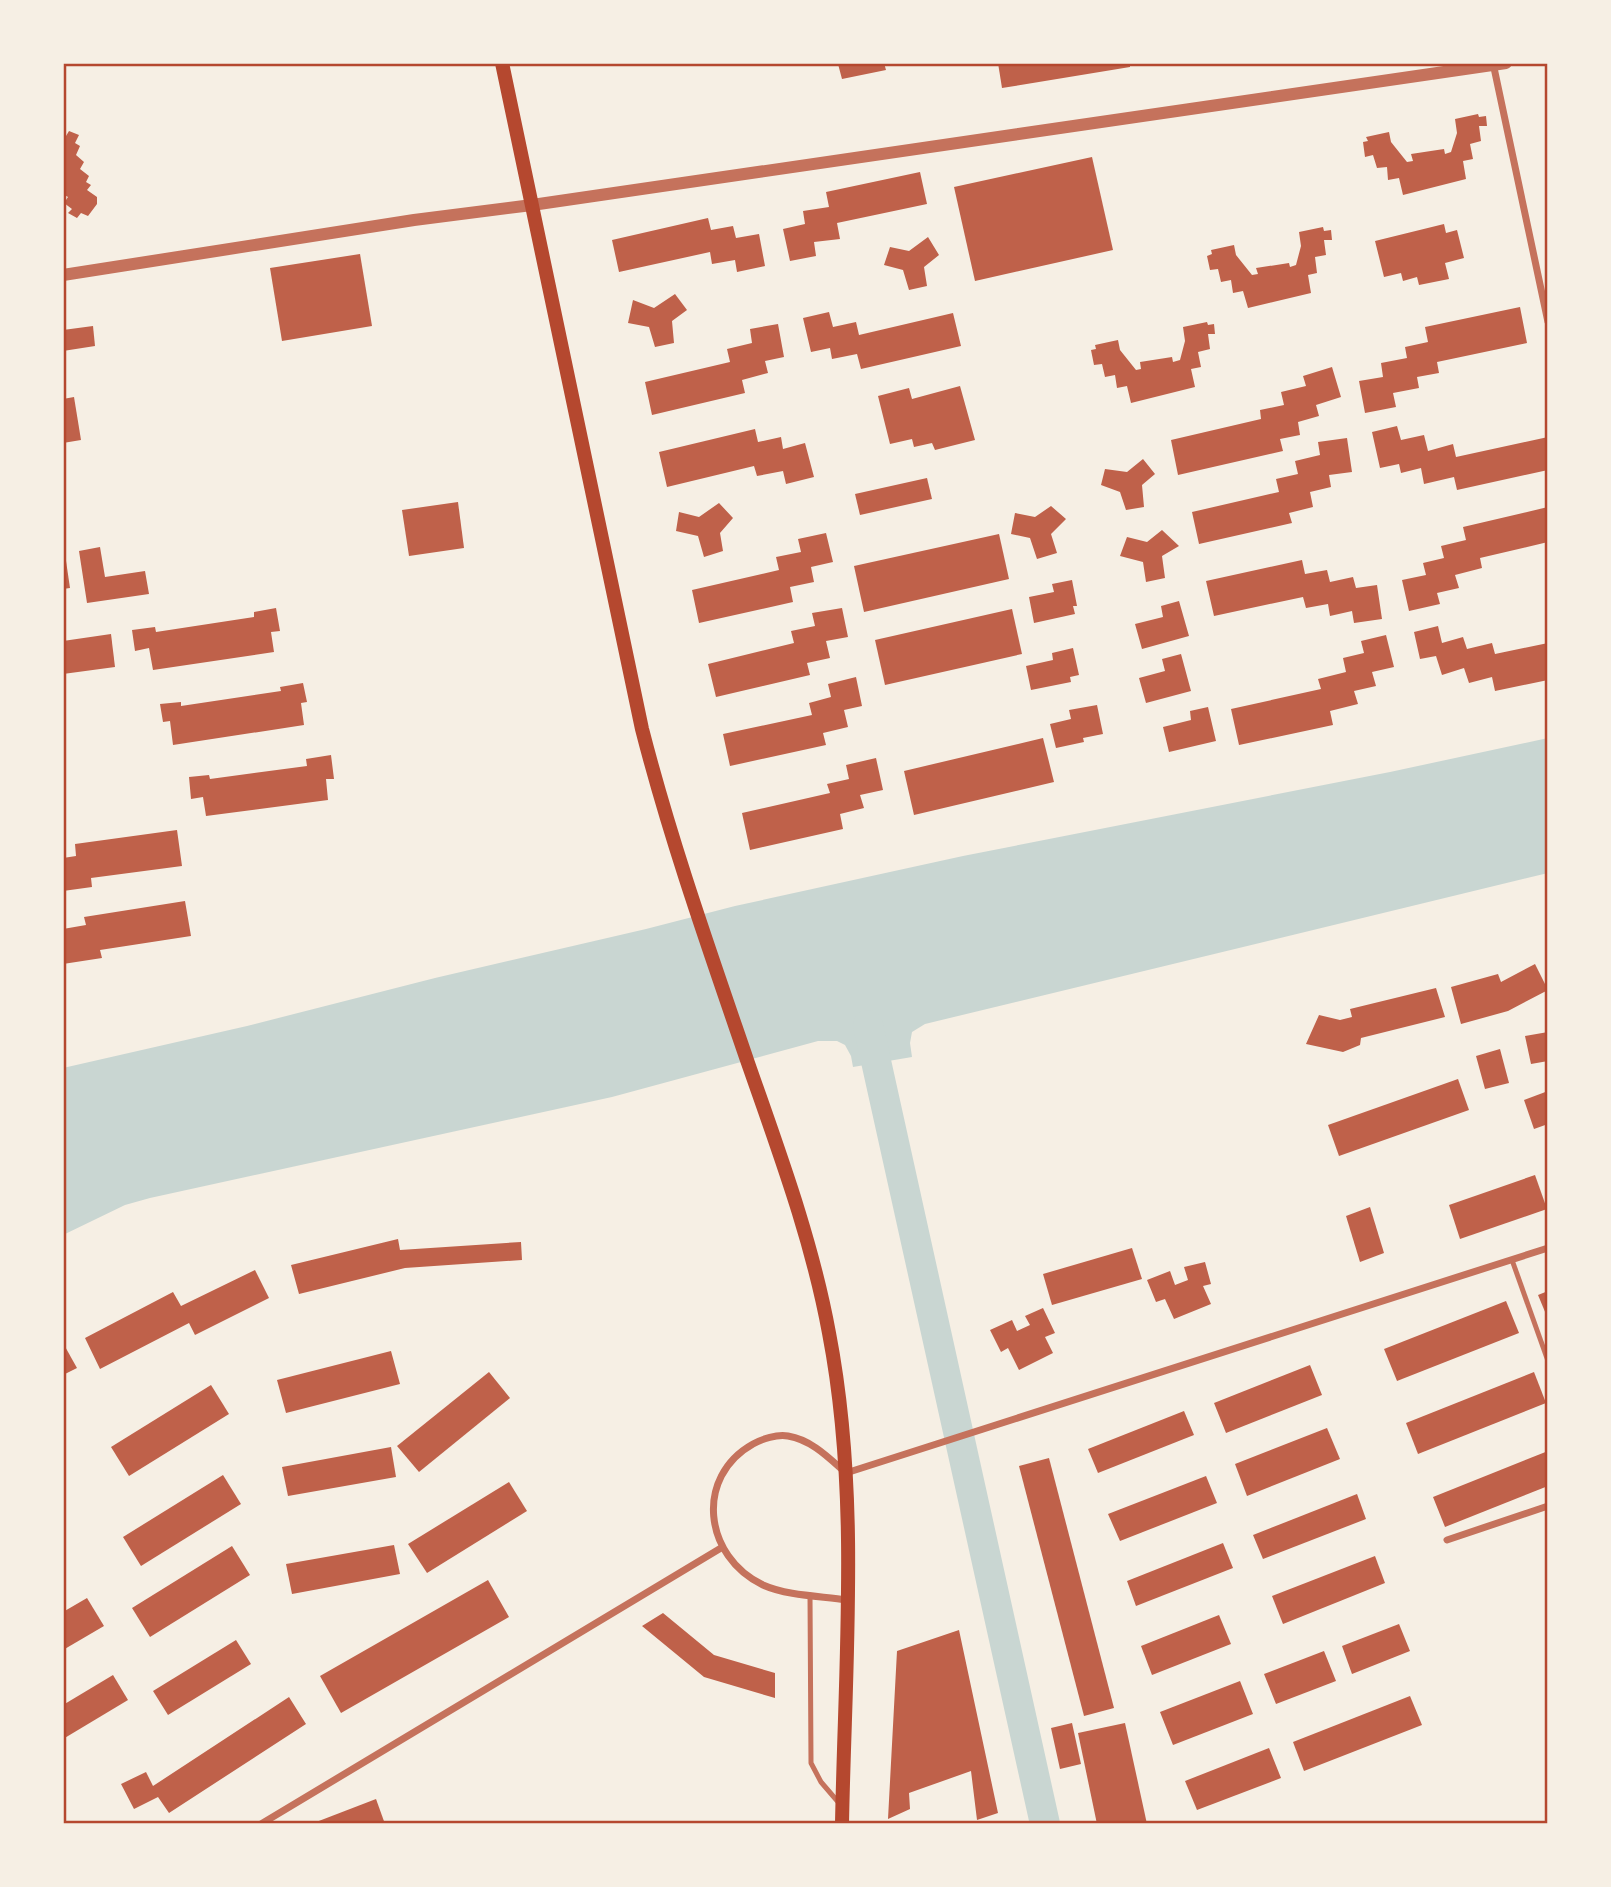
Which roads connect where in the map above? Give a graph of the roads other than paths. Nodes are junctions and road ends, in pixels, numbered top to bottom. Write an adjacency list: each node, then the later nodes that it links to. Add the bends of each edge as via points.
1 (502, 63): 3 (main road)
2 (1497, 64): 3 (street); 5 (street)
3 (532, 205): 4 (street); 9 (main road, via 663,810 813,1257 839,1396)
4 (63, 275)
5 (1548, 322)
6 (1548, 1248): 7 (street)
7 (1512, 1260): 8 (lane); 9 (street)
8 (1548, 1361)
9 (846, 1473): 12 (street, via 810,1443 787,1435 762,1439 741,1451 724,1468 714,1495 713,1524); 14 (main road)
10 (1548, 1506): 11 (street)
11 (1447, 1540)
12 (721, 1548): 13 (street, via 741,1571 764,1585); 16 (street)
13 (810, 1595): 14 (street); 15 (lane, via 811,1763)
14 (847, 1600): 15 (main road)
15 (843, 1807): 17 (main road)
16 (261, 1824)
17 (842, 1824)

